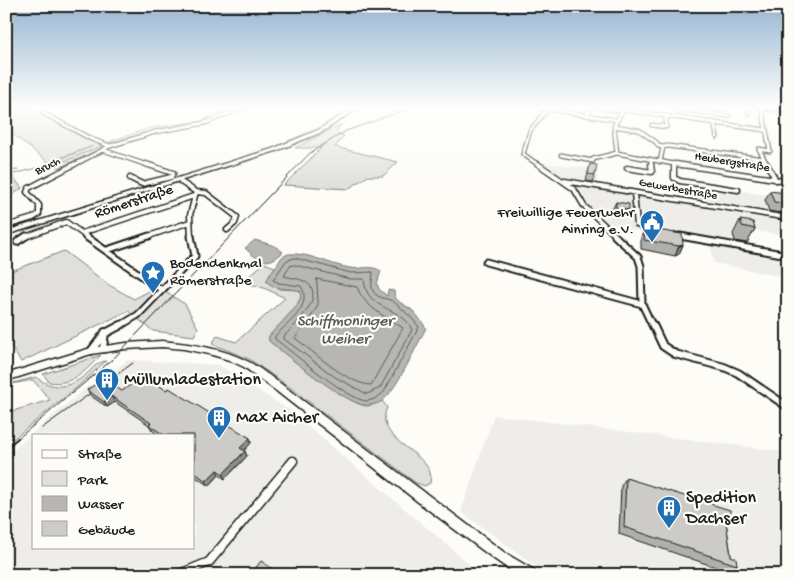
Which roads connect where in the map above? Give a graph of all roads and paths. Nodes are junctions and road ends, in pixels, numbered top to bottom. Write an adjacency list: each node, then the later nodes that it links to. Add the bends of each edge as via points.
1 (87, 135): 8 (street)
2 (145, 135): 8 (street, Bruch)
3 (310, 135): 21 (main road)
4 (528, 135): 23 (street, via 523,154)
5 (615, 135): 11 (street)
6 (646, 135): 9 (street)
7 (764, 135): 13 (street, via 770,150 760,149)
8 (110, 146): 10 (street, Bruch)
9 (663, 147): 13 (street); 16 (street)
10 (103, 150): 20 (street, via 173,173 171,177 142,184); 30 (street, Bruch, via 29,188 27,192 39,205 39,214)
11 (617, 153): 14 (street, Heubergstraße); 15 (street)
12 (561, 155): 15 (street)
13 (764, 159): 22 (street)
14 (651, 160): 16 (street, Heubergstraße); 19 (street, via 652,172)
15 (593, 161): 18 (street, via 593,165)
16 (660, 162): 17 (street, Heubergstraße)
17 (674, 164): 22 (street, Heubergstraße); 25 (street, Heubergstraße, via 674,178 680,181)
18 (598, 166)
19 (627, 168)
20 (130, 178)
21 (183, 180): 27 (street, Römerstraße); 34 (main road)
22 (776, 180): 24 (street, Heubergstraße)
23 (564, 181): 26 (street, Gewerbestraße); 41 (street, via 584,206 638,257)
24 (788, 182)
25 (738, 190)
26 (634, 192): 28 (street, Gewerbestraße); 32 (street, via 637,224)
27 (195, 194): 29 (street, Römerstraße); 31 (street, Römerstraße, via 206,193 237,218); 33 (street, Römerstraße)
28 (788, 218)
29 (190, 222): 37 (street); 40 (street, Römerstraße, via 195,256)
30 (6, 226)
31 (227, 230)
32 (653, 231)
33 (82, 232): 36 (street, Römerstraße, via 66,222 29,234); 37 (street, Römerstraße)
34 (6, 233)
35 (672, 234): 38 (street)
36 (17, 242)
37 (107, 250): 40 (street, Römerstraße)
38 (788, 255)
39 (486, 262): 41 (street)
40 (162, 290): 42 (street, Römerstraße, via 136,316)
41 (642, 304): 46 (street, via 663,346 675,354 738,373)
42 (105, 332): 43 (street); 44 (street, Römerstraße)
43 (103, 349): 44 (main road); 48 (main road, via 184,346 210,351 247,365)
44 (91, 351): 45 (main road)
45 (6, 378)
46 (788, 407)
47 (293, 461): 49 (street, via 210,562)
48 (501, 557): 50 (main road); 51 (main road)
49 (177, 575)
50 (521, 575)
51 (529, 575)

